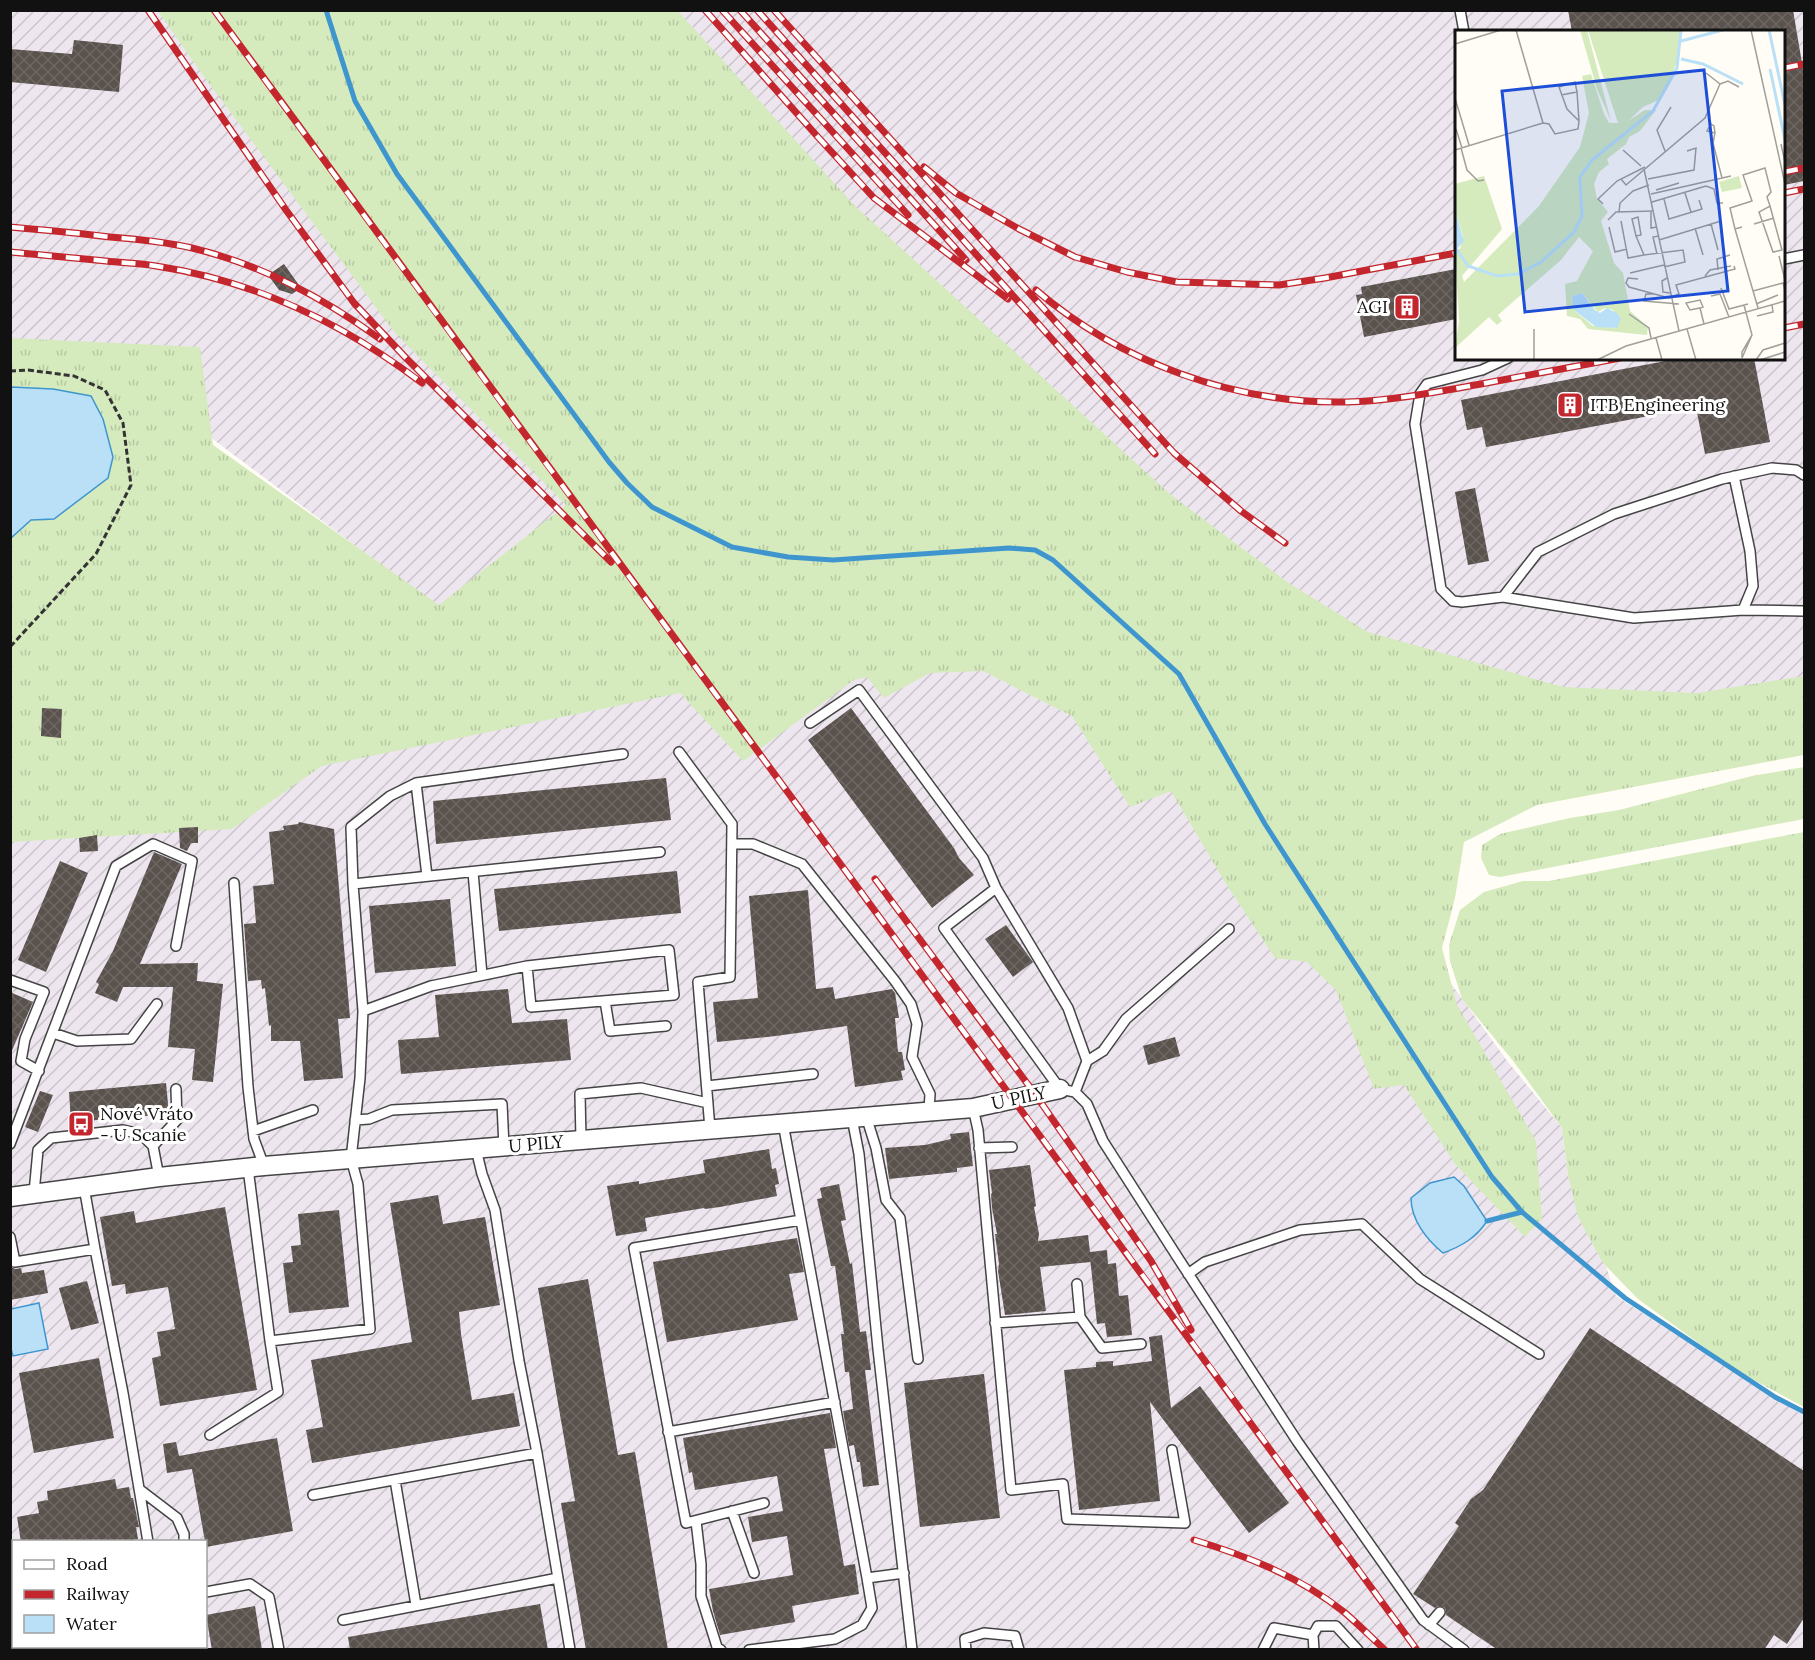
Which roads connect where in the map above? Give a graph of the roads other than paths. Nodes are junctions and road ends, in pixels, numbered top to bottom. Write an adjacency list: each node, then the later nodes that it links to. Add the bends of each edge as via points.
1 (1460, 10): 2 (lane)
2 (1464, 30)
3 (1804, 255): 4 (lane)
4 (1785, 259)
5 (1504, 360): 8 (lane, via 1482,370 1427,384 1420,394 1415,424 1441,589 1453,601 1462,603)
6 (1804, 475): 7 (lane, via 1796,470 1772,468)
7 (1734, 476): 8 (lane, via 1614,514 1538,552); 9 (lane, via 1750,551 1753,586)
8 (1503, 597): 9 (lane, via 1634,618)
9 (1743, 610): 10 (lane)
10 (1804, 610)
11 (810, 723): 21 (lane, via 859,690 982,858)
12 (680, 752): 15 (lane, via 732,824)
13 (623, 754): 14 (lane)
14 (416, 783): 18 (lane); 20 (lane, via 390,796 351,827)
15 (732, 844): 35 (lane, via 730,977 698,982); 41 (lane, via 753,844 802,864 895,981 911,1004 917,1024 912,1057 930,1094)
16 (660, 852): 17 (lane)
17 (473, 872): 18 (lane); 25 (lane)
18 (427, 876): 20 (lane)
19 (234, 883): 46 (lane)
20 (353, 884): 29 (lane)
21 (996, 888): 32 (lane, via 1068,1008); 37 (lane, via 944,928)
22 (1229, 929): 32 (lane, via 1126,1019 1103,1050)
23 (177, 946): 31 (lane, via 192,861 153,844 116,866)
24 (527, 966): 25 (lane); 27 (lane, via 531,1007); 27 (lane, via 669,950 674,995)
25 (482, 975): 29 (lane, via 431,986)
26 (10, 980): 33 (lane, via 44,992 25,1039 21,1061)
27 (605, 1001): 30 (lane, via 610,1030)
28 (157, 1004): 31 (lane, via 131,1039 77,1041)
29 (363, 1011): 43 (lane)
30 (666, 1026)
31 (53, 1033): 33 (lane)
32 (1087, 1061): 37 (lane)
33 (39, 1071): 48 (lane)
34 (813, 1074): 35 (lane)
35 (707, 1086): 38 (lane)
36 (176, 1089): 49 (lane, via 177,1120)
37 (1068, 1091): 39 (street, U PILY); 64 (lane, via 1087,1104 1104,1141)
38 (708, 1103): 45 (lane); 47 (lane, via 641,1088 580,1094)
39 (973, 1108): 41 (street, U PILY); 52 (lane)
40 (313, 1110): 46 (lane)
41 (929, 1111): 42 (street, U PILY)
42 (859, 1117): 44 (street, U PILY); 71 (lane, via 876,1148 886,1200 900,1218); 86 (lane, via 859,1154)
43 (356, 1120): 50 (lane, via 392,1110 502,1104); 54 (lane)
44 (783, 1123): 45 (street, U PILY); 60 (lane)
45 (710, 1129): 47 (street, U PILY)
46 (253, 1131): 55 (lane)
47 (581, 1140): 50 (street, U PILY)
48 (10, 1144)
49 (153, 1146): 56 (lane); 58 (lane, via 141,1134 123,1130 51,1138 38,1150)
50 (504, 1147): 53 (street, U PILY)
51 (1012, 1147): 52 (lane)
52 (979, 1148): 67 (lane)
53 (476, 1149): 54 (street, U PILY); 76 (lane, via 495,1210)
54 (351, 1159): 55 (street, U PILY); 68 (lane, via 358,1184 370,1329)
55 (256, 1167): 56 (street, U PILY); 68 (lane)
56 (159, 1177): 57 (street, U PILY)
57 (84, 1187): 58 (street, U PILY); 62 (lane)
58 (34, 1193): 59 (street, U PILY)
59 (10, 1197)
60 (801, 1220): 72 (lane); 73 (lane, via 634,1248)
61 (10, 1237): 63 (lane)
62 (95, 1250): 63 (lane); 78 (lane)
63 (13, 1262)
64 (1188, 1274): 70 (lane, via 1205,1262 1300,1230 1362,1224 1420,1279); 93 (lane, via 1297,1441)
65 (1077, 1284): 66 (lane)
66 (1080, 1317): 67 (lane); 69 (lane, via 1102,1348)
67 (995, 1323): 75 (lane, via 1011,1490 1063,1484 1067,1519 1185,1522)
68 (270, 1341): 74 (lane, via 278,1392)
69 (1141, 1344)
70 (1539, 1354)
71 (918, 1359)
72 (835, 1402): 73 (lane); 88 (lane)
73 (668, 1432): 82 (lane, via 686,1523)
74 (210, 1435)
75 (1172, 1450)
76 (537, 1453): 77 (lane); 87 (lane)
77 (395, 1479): 79 (lane); 90 (lane)
78 (139, 1489): 83 (lane); 84 (lane, via 177,1518)
79 (313, 1495)
80 (764, 1503): 81 (lane)
81 (732, 1511): 82 (lane); 85 (lane)
82 (696, 1521): 97 (lane, via 701,1596)
83 (148, 1540)
84 (184, 1540)
85 (754, 1573)
86 (903, 1573): 88 (lane); 99 (lane)
87 (558, 1578): 90 (lane); 96 (lane)
88 (867, 1578): 98 (lane, via 872,1608 862,1625 835,1639)
89 (207, 1592): 95 (lane, via 250,1584 268,1598)
90 (416, 1605): 92 (lane)
91 (1440, 1612): 93 (lane)
92 (343, 1620)
93 (1429, 1625): 105 (lane)
94 (1313, 1635): 102 (lane, via 1275,1628); 103 (lane); 104 (lane, via 1318,1626 1336,1626)
95 (279, 1650)
96 (570, 1650)
97 (721, 1650)
98 (748, 1650)
99 (912, 1650)
100 (966, 1650): 101 (lane, via 965,1639 984,1633 1015,1636)
101 (1019, 1650)
102 (1263, 1650)
103 (1314, 1650)
104 (1358, 1650)
105 (1464, 1650)

